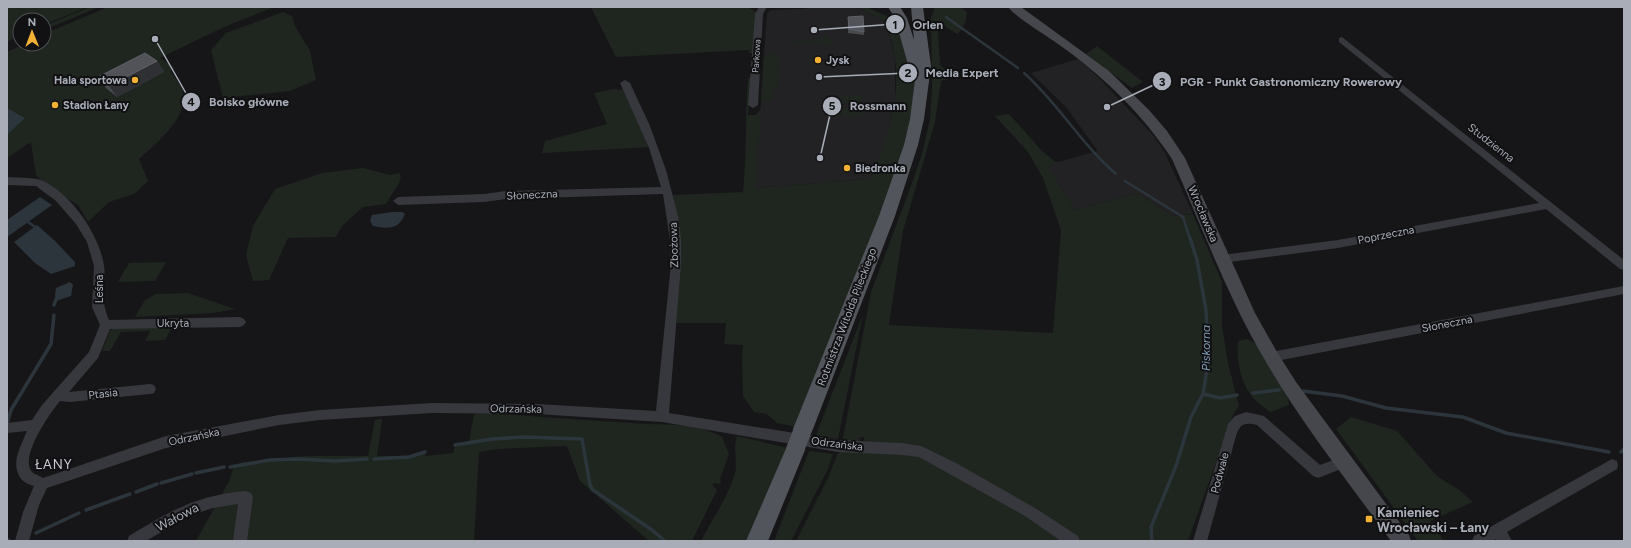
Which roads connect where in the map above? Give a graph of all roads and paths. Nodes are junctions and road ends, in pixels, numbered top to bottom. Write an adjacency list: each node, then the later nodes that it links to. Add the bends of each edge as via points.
1 (763, 7): 9 (street, Parkowa, via 759,14)
2 (893, 7): 3 (main road); 8 (main road, Rotmistrza Witolda Pileckiego, via 901,18)
3 (914, 7)
4 (917, 7): 8 (main road, Rotmistrza Witolda Pileckiego, via 924,66)
5 (1014, 7): 14 (main road, Wrocławska, via 1103,74 1150,118 1178,158)
6 (1342, 40): 13 (street, Studzienna)
7 (625, 83): 11 (street, Zbożowa, via 654,145)
8 (921, 88): 32 (main road, Rotmistrza Witolda Pileckiego, bridge, via 917,119 905,168)
9 (753, 105)
10 (7, 181): 18 (street, Leśna, via 38,183 60,198 80,221 92,242 99,266 98,307)
11 (667, 190): 12 (street, Słoneczna); 22 (street, Zbożowa, via 672,208 676,264)
12 (398, 201)
13 (1549, 205): 14 (street, Poprzeczna, via 1338,244); 15 (street, Studzienna)
14 (1222, 259): 19 (main road, Wrocławska)
15 (1624, 266)
16 (1624, 290): 19 (street, Słoneczna)
17 (240, 322): 18 (street, Ukryta)
18 (106, 325): 21 (street, via 94,355)
19 (1271, 357): 25 (main road, Wrocławska)
20 (150, 389): 21 (street, Ptasia)
21 (57, 396): 23 (street)
22 (662, 417): 27 (street, Odrzańska, via 538,409 439,408 320,415 279,420 166,442); 33 (street, Odrzańska, via 838,446 921,452 1030,512)
23 (36, 425): 24 (street); 27 (street, via 22,464 27,476)
24 (7, 428)
25 (1344, 462): 34 (street, Podwale, via 1318,472 1269,428 1246,417 1234,424); 35 (main road, Wrocławska)
26 (1612, 465): 28 (street)
27 (42, 484): 29 (street, via 35,495)
28 (1502, 536): 36 (street)
29 (22, 541)
30 (134, 541): 31 (street, Wałowa, via 190,508 211,501 246,496)
31 (240, 541)
32 (757, 541)
33 (1073, 541)
34 (1200, 541)
35 (1402, 541)
36 (1479, 541)

